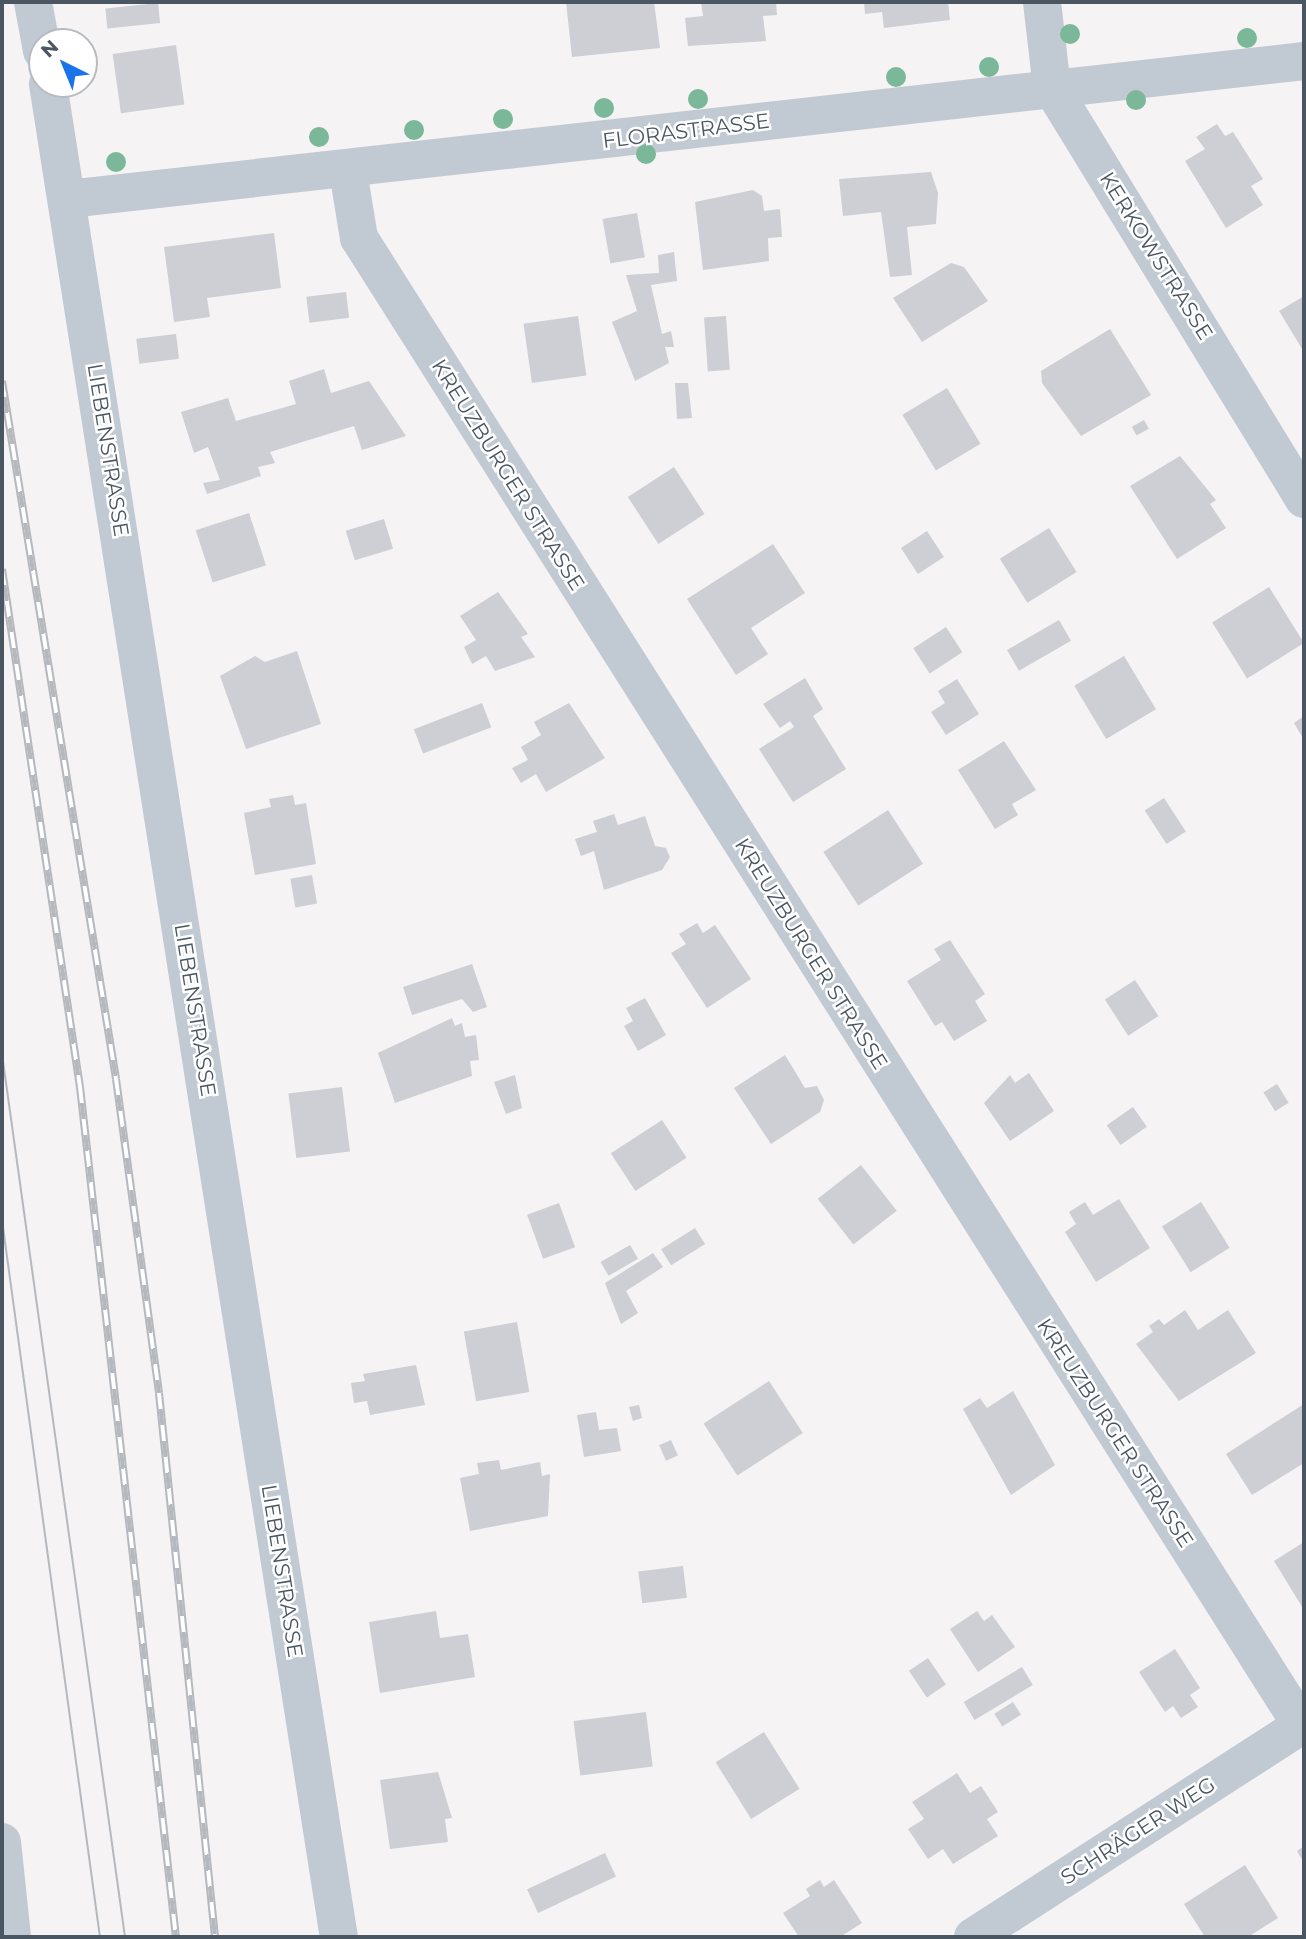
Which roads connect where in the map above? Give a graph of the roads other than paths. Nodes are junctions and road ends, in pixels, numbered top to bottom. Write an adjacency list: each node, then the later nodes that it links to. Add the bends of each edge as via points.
1 (33, 2): 3 (street)
2 (1041, 2): 5 (street, KERKOWSTRASSE)
3 (38, 28)
4 (1304, 61): 5 (street, FLORASTRASSE)
5 (1052, 88): 7 (street, FLORASTRASSE); 9 (street, KERKOWSTRASSE)
6 (50, 98): 8 (street, LIEBENSTRASSE)
7 (348, 171): 8 (street, FLORASTRASSE); 10 (street, KREUZBURGER STRASSE, via 359,238)
8 (68, 199): 13 (street, LIEBENSTRASSE)
9 (1304, 499)
10 (1303, 1725): 14 (street, SCHRÄGER WEG)
11 (2, 1842): 12 (street)
12 (12, 1937)
13 (339, 1937)
14 (973, 1937)

